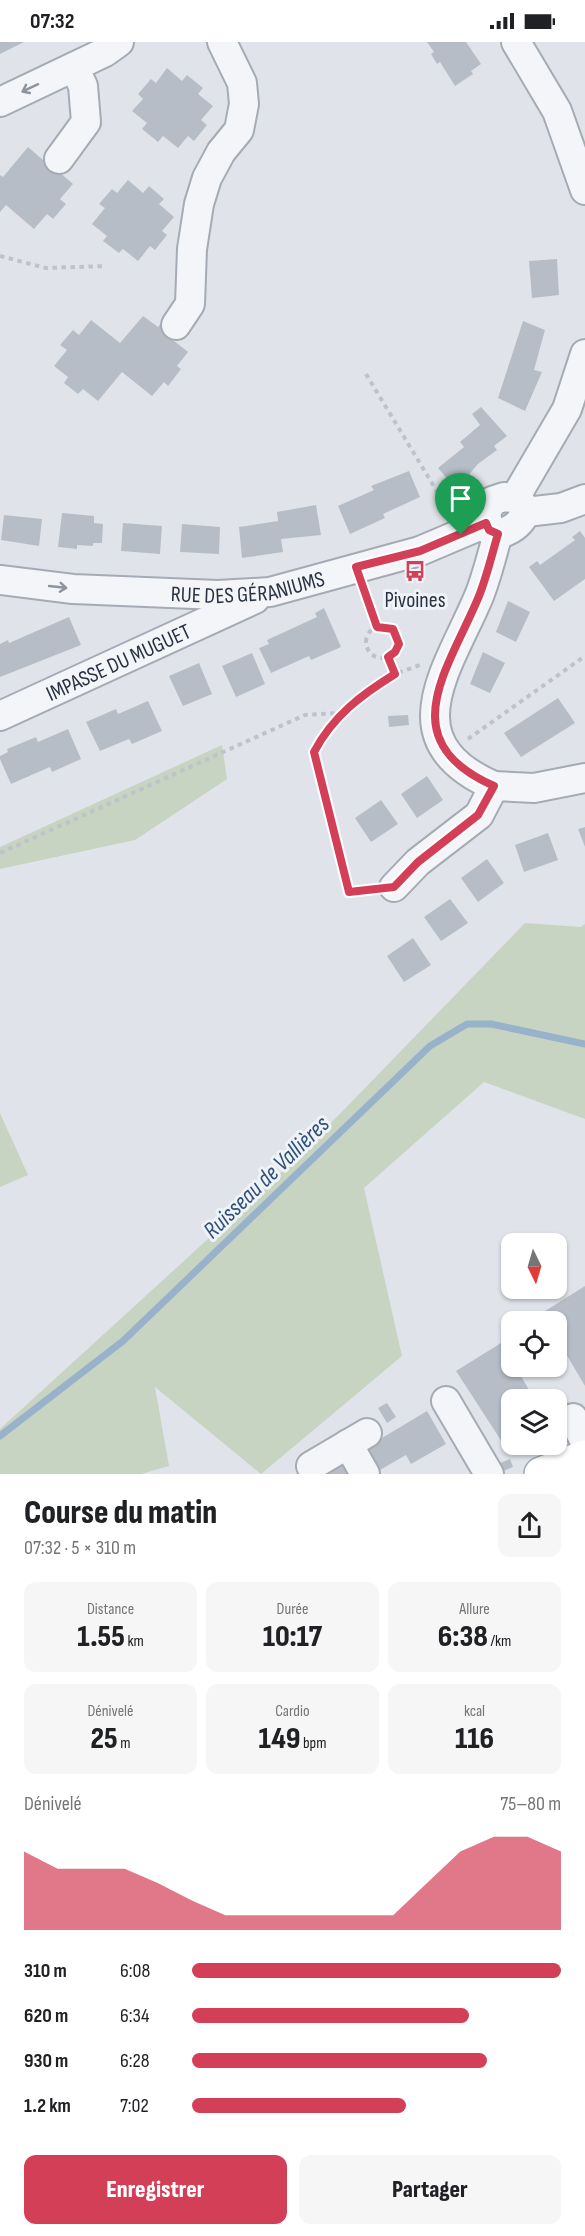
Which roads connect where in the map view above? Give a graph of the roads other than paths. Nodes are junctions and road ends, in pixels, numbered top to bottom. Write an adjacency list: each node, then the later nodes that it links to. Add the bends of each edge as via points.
1 (222, 42): 8 (street, via 242,83 244,104 239,130 207,178 192,249 190,304)
2 (516, 42): 7 (street, via 557,111)
3 (109, 45): 4 (street)
4 (74, 67): 5 (street, one-way to 5); 6 (street, via 83,86 87,122)
5 (0, 102)
6 (59, 159)
7 (585, 190)
8 (176, 325)
9 (585, 354): 11 (street, RUE DES GÉRANIUMS, via 567,409)
10 (585, 499): 11 (street, via 561,508)
11 (521, 505): 12 (street, RUE DES GÉRANIUMS, via 522,521 513,528)
12 (482, 531): 14 (street, RUE DES GÉRANIUMS); 17 (street, via 479,595 445,668 434,713 448,754 461,769)
13 (0, 580): 14 (street, RUE DES GÉRANIUMS, one-way to 14, via 73,589 218,596)
14 (270, 592): 15 (street, IMPASSE DU MUGUET)
15 (0, 716)
16 (585, 778): 17 (street, via 534,788)
17 (494, 786): 18 (street, via 478,815 418,862)
18 (394, 887)
19 (446, 1401): 23 (street)
20 (585, 1457): 24 (main road)
21 (311, 1466): 22 (street, via 357,1439)
22 (365, 1474)
23 (489, 1474)
24 (542, 1474)

